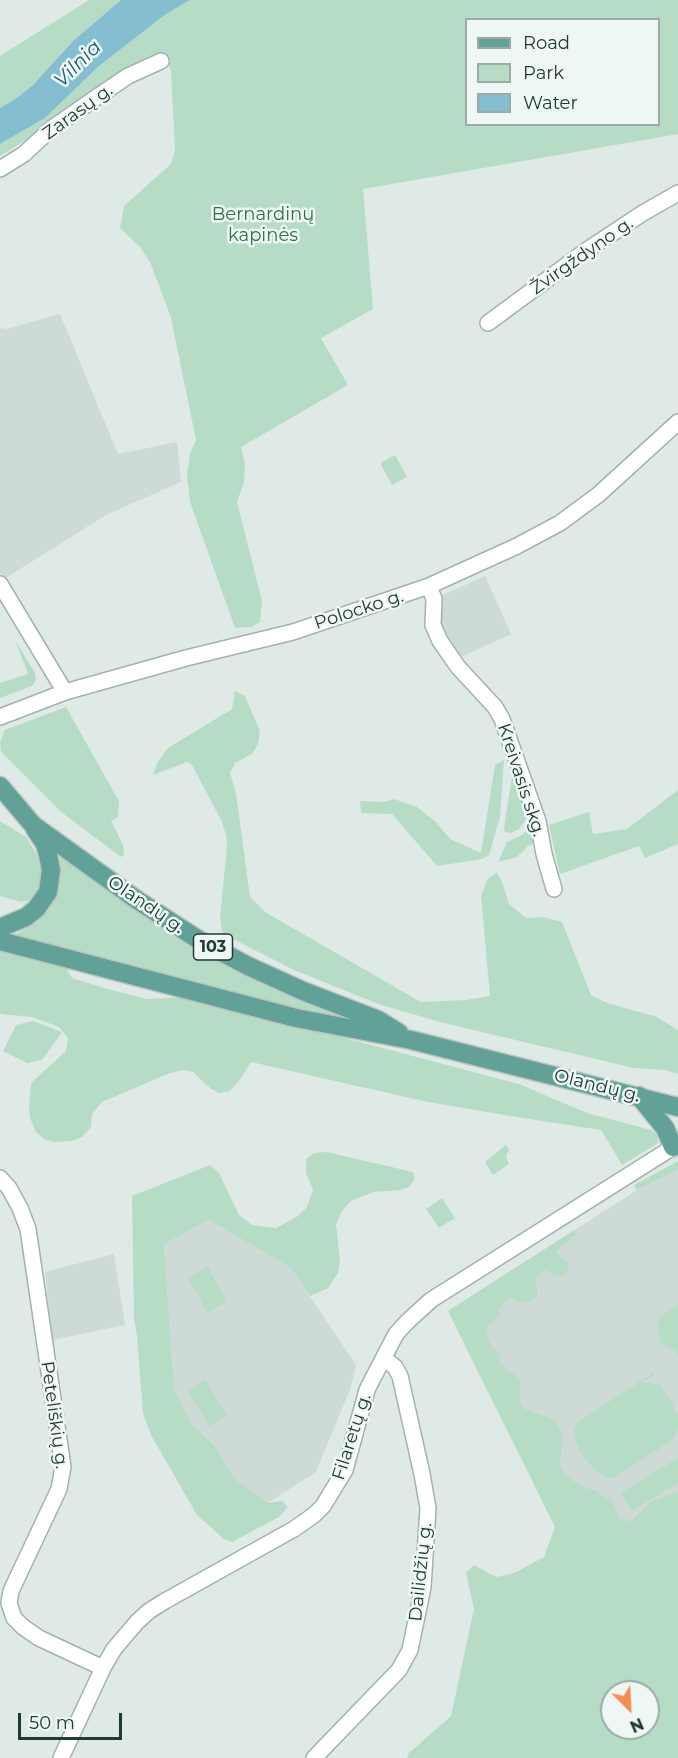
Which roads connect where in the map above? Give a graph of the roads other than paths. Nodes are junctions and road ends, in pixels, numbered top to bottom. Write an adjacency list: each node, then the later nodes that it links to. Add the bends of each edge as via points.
1 (161, 61): 2 (street, Zarasų g., via 128,76)
2 (0, 169)
3 (678, 193): 4 (street, Žvirgždyno g., via 587,250)
4 (488, 323)
5 (678, 422): 7 (street, Polocko g., via 598,495 560,523)
6 (0, 584): 8 (street)
7 (429, 586): 8 (street, Polocko g., via 293,632); 12 (street, Kreivasis skg., via 440,641 502,719 538,821)
8 (65, 692): 9 (street, Polocko g.)
9 (0, 717)
10 (0, 786): 11 (main road, Olandų g. / 103)
11 (33, 825): 13 (main road, 103, via 48,855 48,892 26,918); 15 (main road, Olandų g. / 103, via 198,940 303,991 378,1020)
12 (554, 889)
13 (0, 928)
14 (0, 941): 15 (main road, Olandų g. / 103, via 296,1018)
15 (411, 1040): 16 (main road, Olandų g. / 103)
16 (639, 1096): 17 (main road, Olandų g. / 103); 18 (main road)
17 (678, 1107)
18 (676, 1146): 20 (street, Filaretų g., via 431,1300 396,1334)
19 (0, 1178): 21 (street, Peteliškių g., via 20,1208 28,1229 63,1467 59,1490 11,1591 9,1603 14,1618 23,1627)
20 (384, 1358): 21 (street, Filaretų g., via 368,1390 345,1470 323,1506 294,1529 149,1611 126,1634); 23 (street, Dailidžių g., via 400,1376 428,1508 423,1587 410,1650 399,1670)
21 (103, 1668): 22 (street, Filaretų g.)
22 (61, 1758)
23 (314, 1758)

